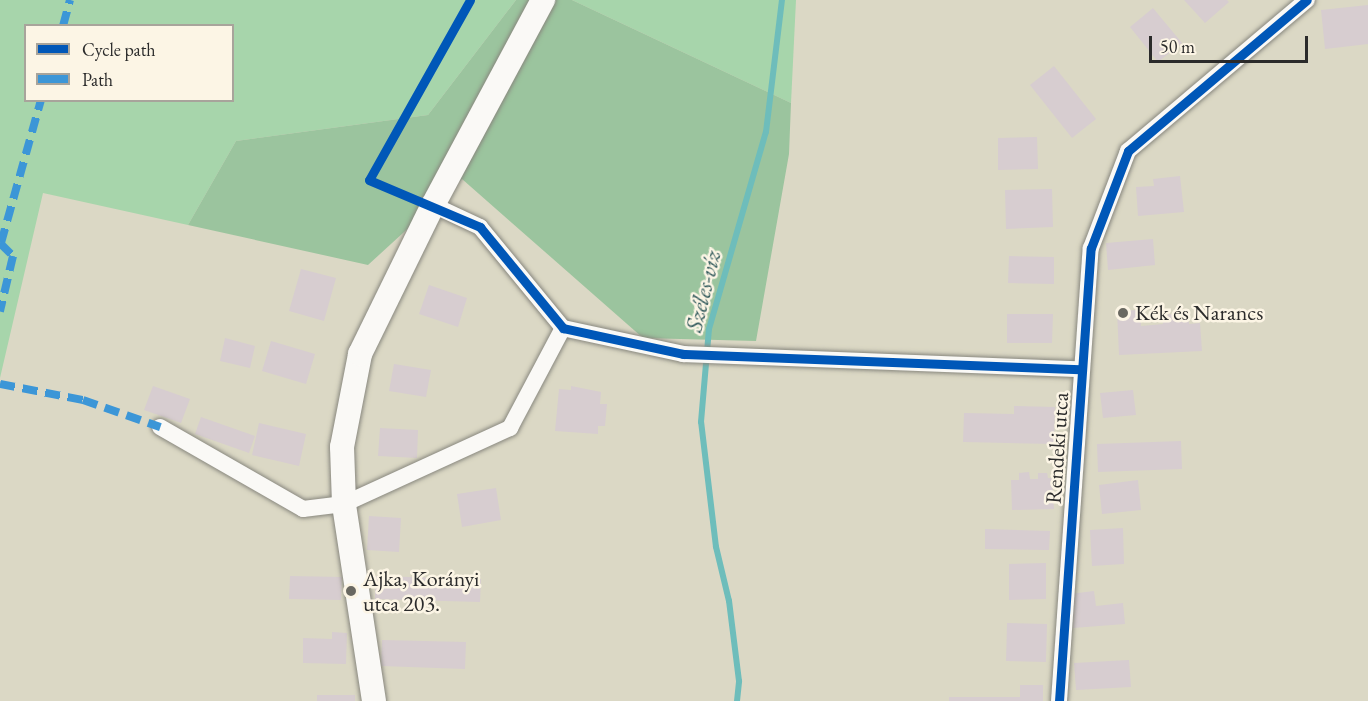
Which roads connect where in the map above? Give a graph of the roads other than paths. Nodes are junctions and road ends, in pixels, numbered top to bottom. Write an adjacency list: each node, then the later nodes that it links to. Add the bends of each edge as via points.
1 (543, 0): 3 (main road)
2 (1307, 0): 5 (street, Rendeki utca, via 1128,151 1091,249)
3 (433, 205): 4 (street, via 480,227); 7 (main road, via 360,354 342,447)
4 (563, 328): 5 (street, via 683,354); 7 (street, via 510,428)
5 (1082, 369): 9 (street, Rendeki utca)
6 (160, 427): 7 (street, via 303,509)
7 (344, 504): 8 (main road)
8 (374, 701)
9 (1059, 701)

